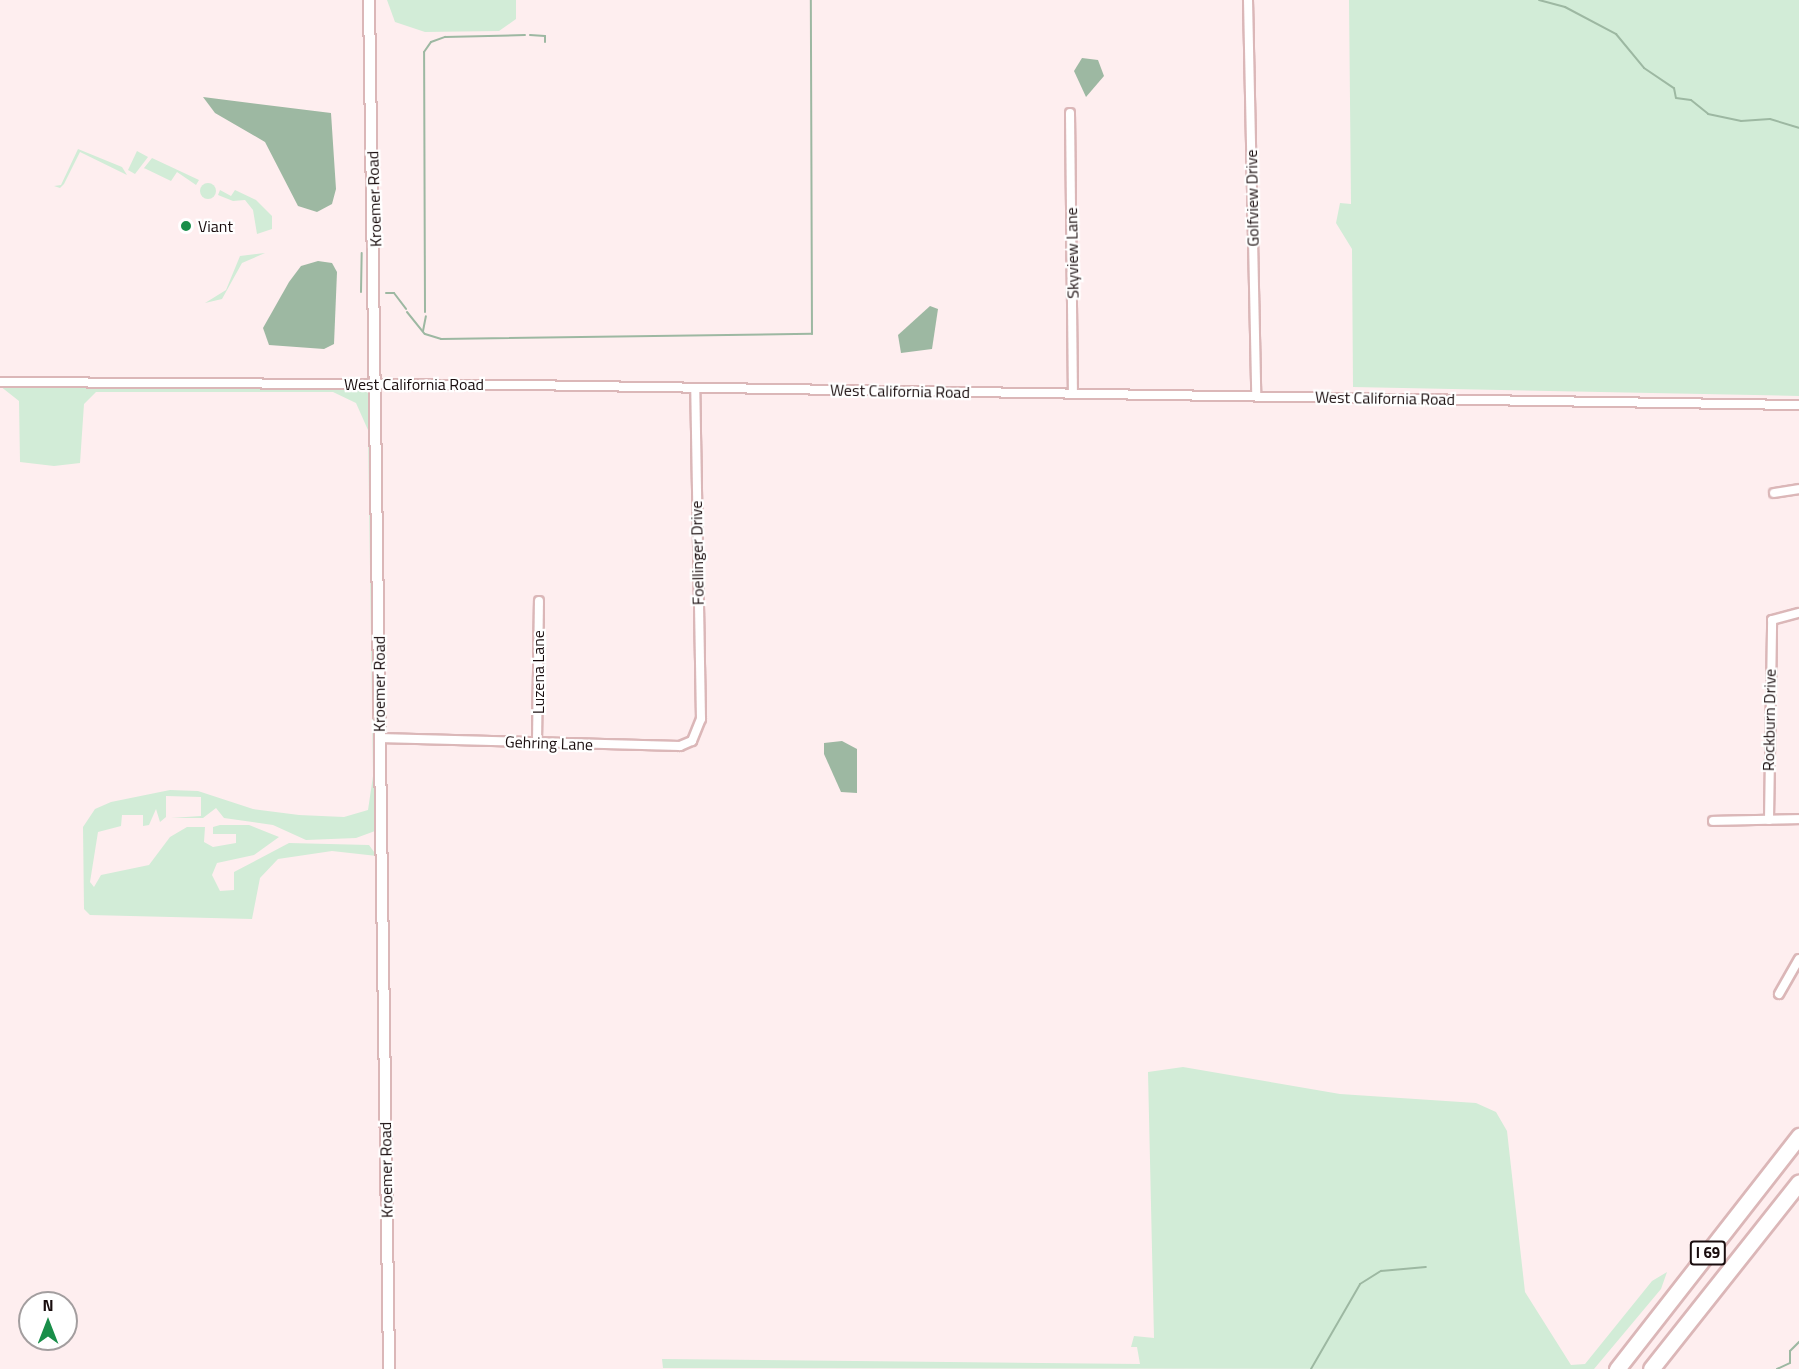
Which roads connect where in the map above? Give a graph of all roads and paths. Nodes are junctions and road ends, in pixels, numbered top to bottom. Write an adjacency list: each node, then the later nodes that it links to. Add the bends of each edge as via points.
1 (369, 0): 5 (street, Kroemer Road)
2 (1248, 0): 8 (street, Golfview Drive)
3 (1070, 113): 7 (street, Skyview Lane)
4 (0, 382): 5 (street, West California Road)
5 (377, 384): 6 (street, West California Road); 15 (street, Kroemer Road)
6 (695, 388): 7 (street, West California Road); 14 (street, Foellinger Drive)
7 (1073, 393): 8 (street, West California Road)
8 (1256, 396): 9 (street, West California Road)
9 (1799, 405)
10 (1799, 489): 11 (street)
11 (1774, 493)
12 (539, 602): 16 (street, Luzena Lane)
13 (1799, 613): 18 (street, Rockburn Drive, via 1772,620)
14 (701, 719): 16 (street, Gehring Lane, via 700,732 680,746)
15 (379, 738): 16 (street, Gehring Lane); 24 (street, Kroemer Road)
16 (537, 742)
17 (1799, 819): 18 (street)
18 (1769, 820): 19 (street)
19 (1713, 821)
20 (1799, 959): 21 (street)
21 (1779, 994)
22 (1799, 1136): 25 (highway, I 69)
23 (1799, 1182): 26 (highway, I 69)
24 (389, 1369)
25 (1617, 1369)
26 (1651, 1369)

